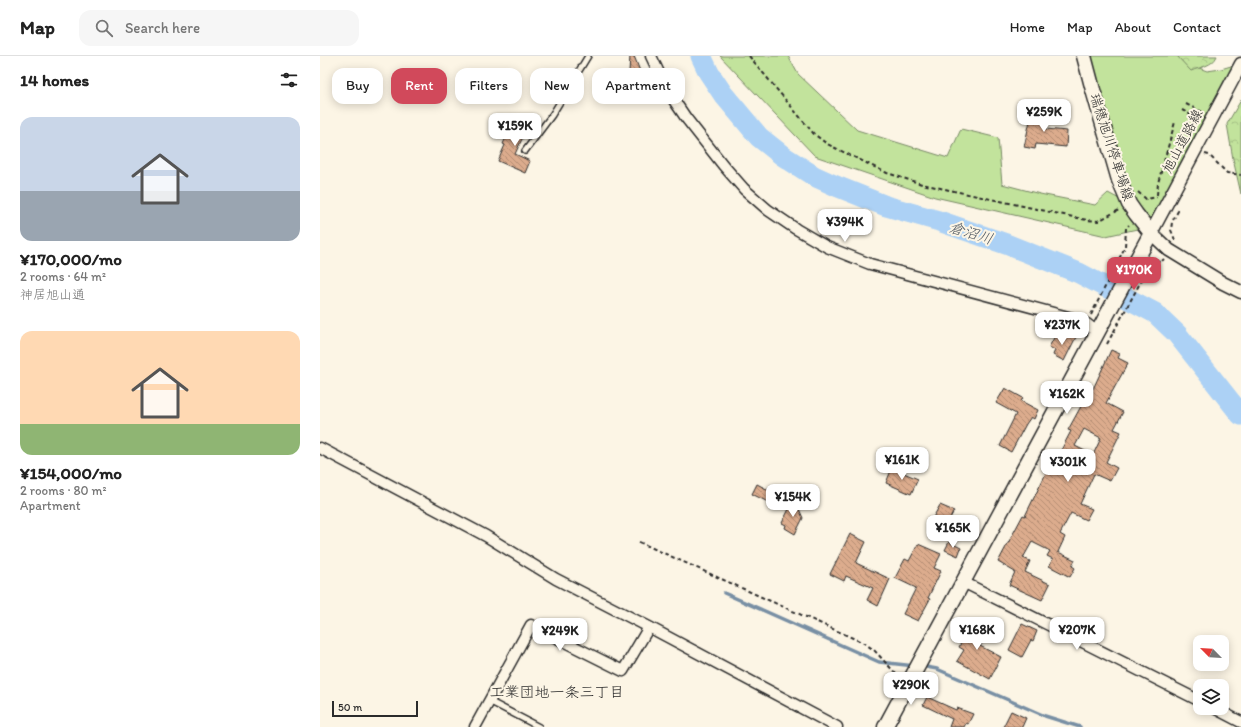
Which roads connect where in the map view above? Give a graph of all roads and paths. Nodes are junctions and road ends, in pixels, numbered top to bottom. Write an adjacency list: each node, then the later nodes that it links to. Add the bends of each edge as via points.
1 (588, 56): 11 (lane, via 552,115)
2 (651, 56): 22 (street, via 667,90 723,165 762,205 796,229 827,247 870,264 1072,318 1087,324)
3 (749, 56): 15 (path, via 814,134 827,144 887,173 922,184 1087,220 1098,221)
4 (1084, 56): 15 (main road, 瑞穂旭川停車場線, via 1119,180)
5 (1241, 64): 6 (street, 旭山道路線)
6 (1237, 82): 9 (street, 旭山道路線)
7 (1186, 104): 9 (path)
8 (1182, 110): 9 (path)
9 (1210, 121): 12 (street, 旭山道路線)
10 (1175, 122): 14 (path, via 1158,183)
11 (525, 151)
12 (1194, 151): 13 (path, via 1209,155 1227,173); 16 (street, 旭山道路線)
13 (1241, 175)
14 (1157, 196)
15 (1129, 204): 16 (main road, 瑞穂旭川停車場線)
16 (1151, 233): 19 (street, via 1169,250); 22 (main road)
17 (1125, 247): 20 (path)
18 (1152, 261): 21 (path)
19 (1241, 292)
20 (1093, 309)
21 (1119, 323)
22 (1097, 332): 25 (main road)
23 (320, 448): 26 (street, via 486,536 556,579)
24 (639, 542): 27 (path, via 864,643 874,650)
25 (963, 582): 27 (main road); 28 (street)
26 (649, 627): 29 (street, via 623,671 531,625); 34 (street)
27 (907, 686): 35 (main road)
28 (1193, 697)
29 (489, 701): 32 (street); 33 (lane)
30 (1228, 715): 31 (street)
31 (1241, 722)
32 (475, 727)
33 (539, 727)
34 (838, 727)
35 (885, 727)

